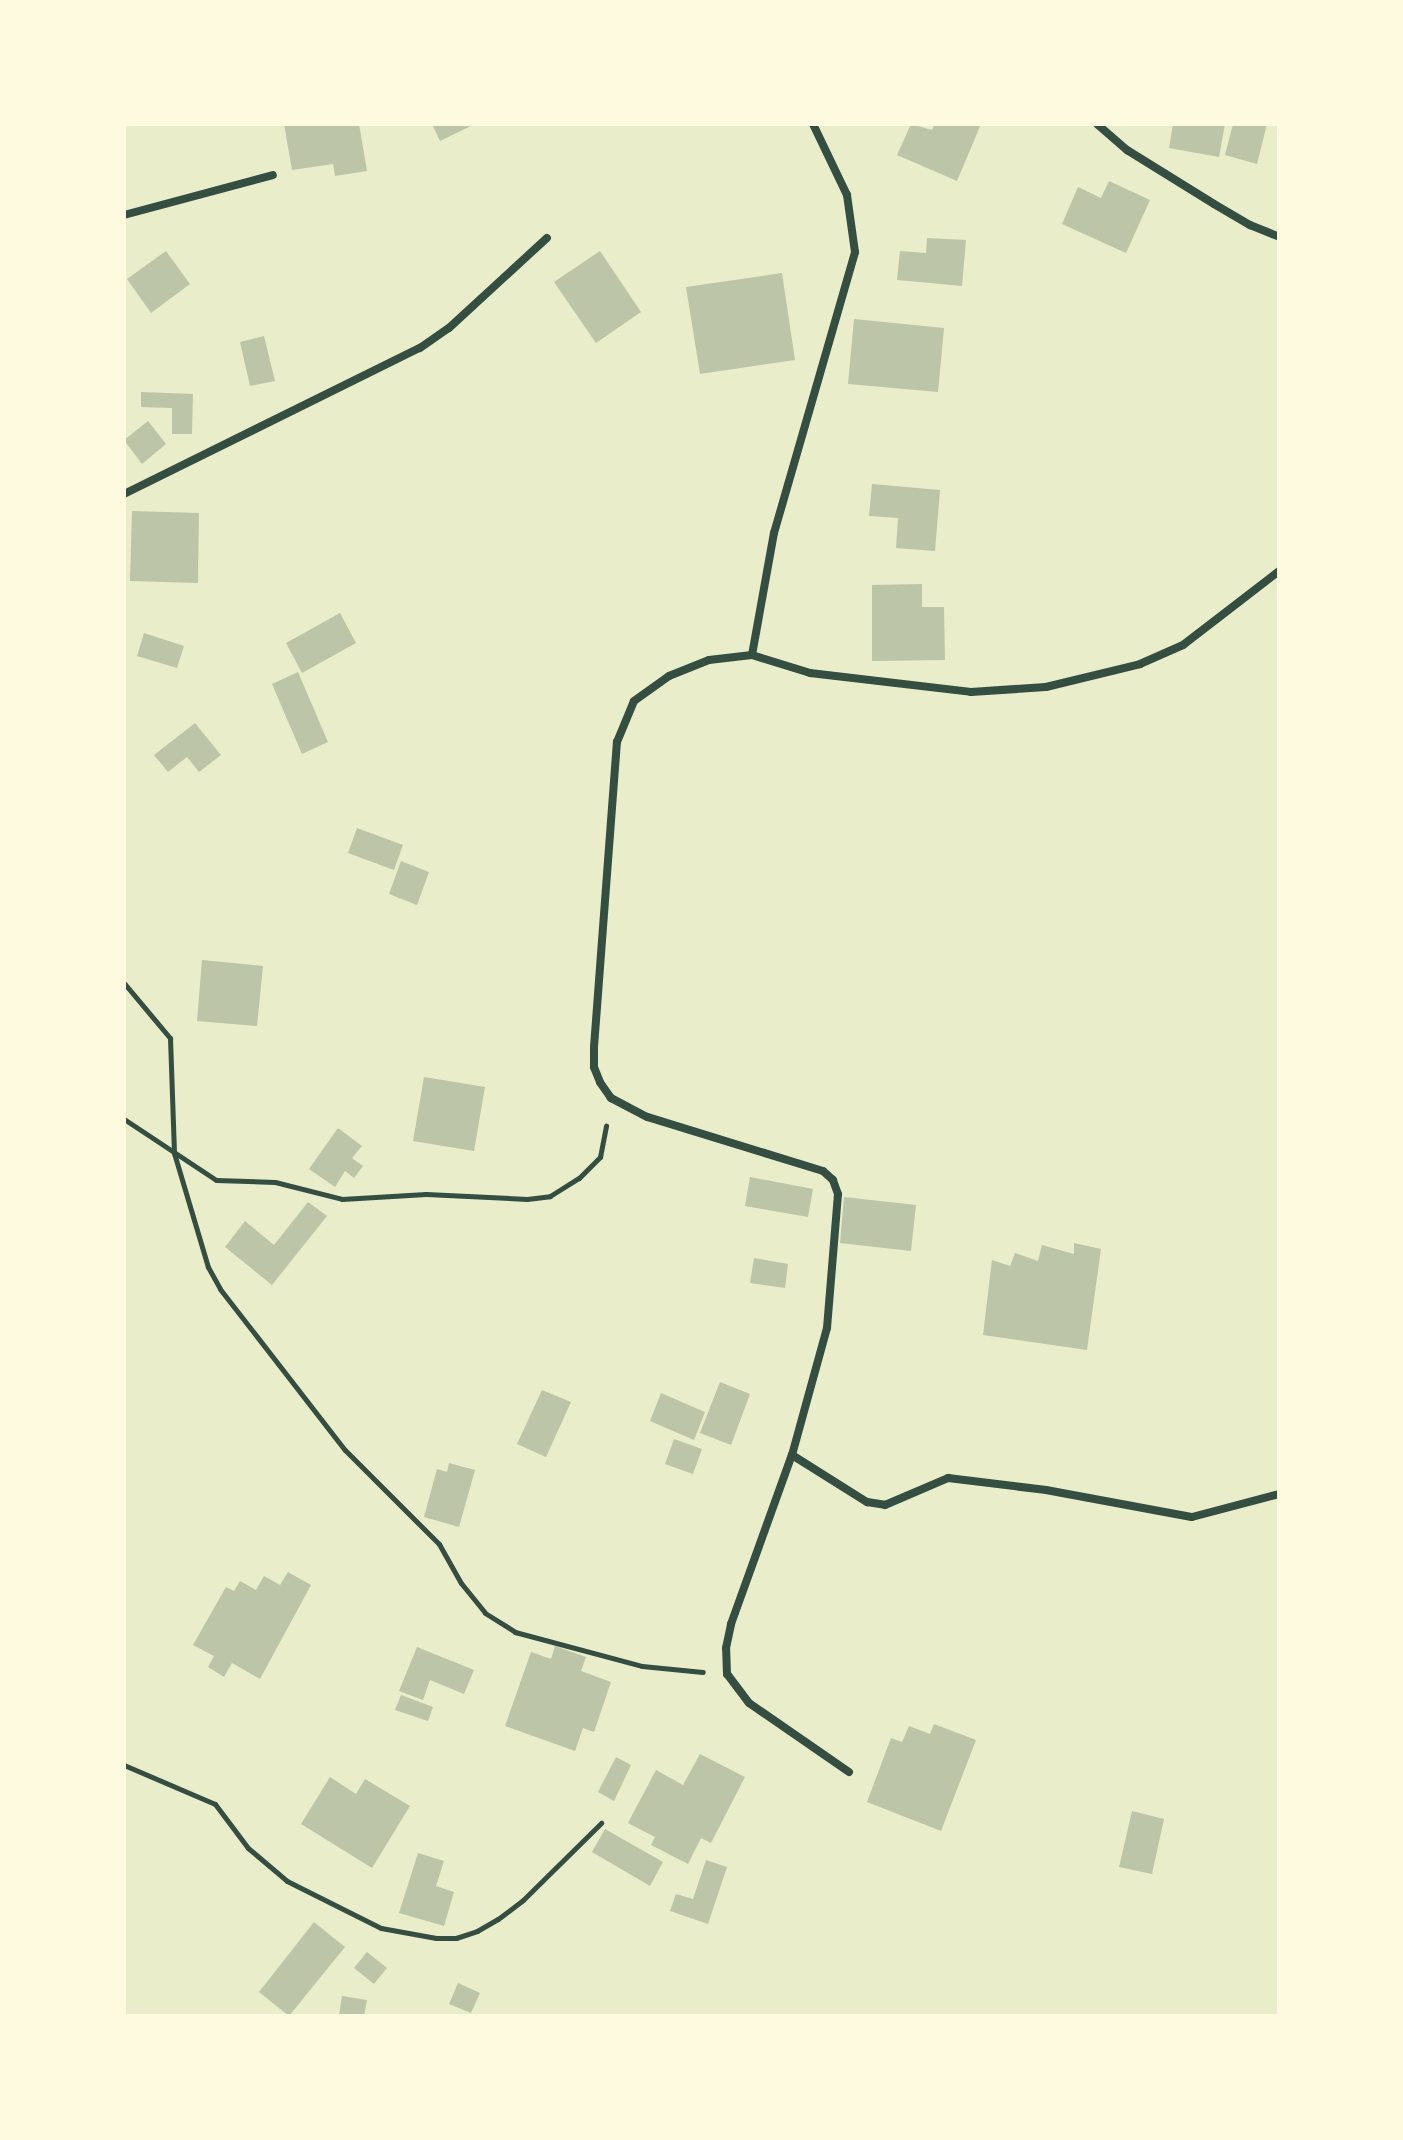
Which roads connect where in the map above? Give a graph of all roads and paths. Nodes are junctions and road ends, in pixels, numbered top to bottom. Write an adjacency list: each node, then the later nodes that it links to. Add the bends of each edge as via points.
1 (813, 124): 9 (street, via 847,195 855,252 774,533)
2 (1097, 124): 5 (street, via 1127,150 1201,196)
3 (273, 175): 4 (street)
4 (124, 215)
5 (1279, 237)
6 (547, 238): 7 (street, via 420,348)
7 (124, 494)
8 (1279, 571): 9 (street, via 1183,645 1140,664 1046,687 971,692 810,673)
9 (752, 655): 11 (street, via 709,660 669,676 634,701 617,742 594,1067)
10 (124, 983): 13 (path, via 170,1038)
11 (611, 1098): 13 (path, via 600,1157 550,1196 527,1199 325,1197 275,1182 216,1180); 14 (street, via 647,1117 823,1171 833,1180 838,1194 827,1328)
12 (124, 1119): 13 (path)
13 (174, 1153): 16 (path, via 193,1225 220,1289 345,1450 439,1544 485,1613 515,1632 642,1666)
14 (792, 1455): 15 (street, via 867,1502 885,1505 948,1478 1192,1517); 16 (street, via 731,1624)
15 (1279, 1494)
16 (727, 1674): 18 (street, via 749,1703)
17 (124, 1765): 19 (path, via 215,1804 248,1848 287,1881 381,1928 436,1938 466,1935 498,1919)
18 (849, 1772)
19 (601, 1823)

